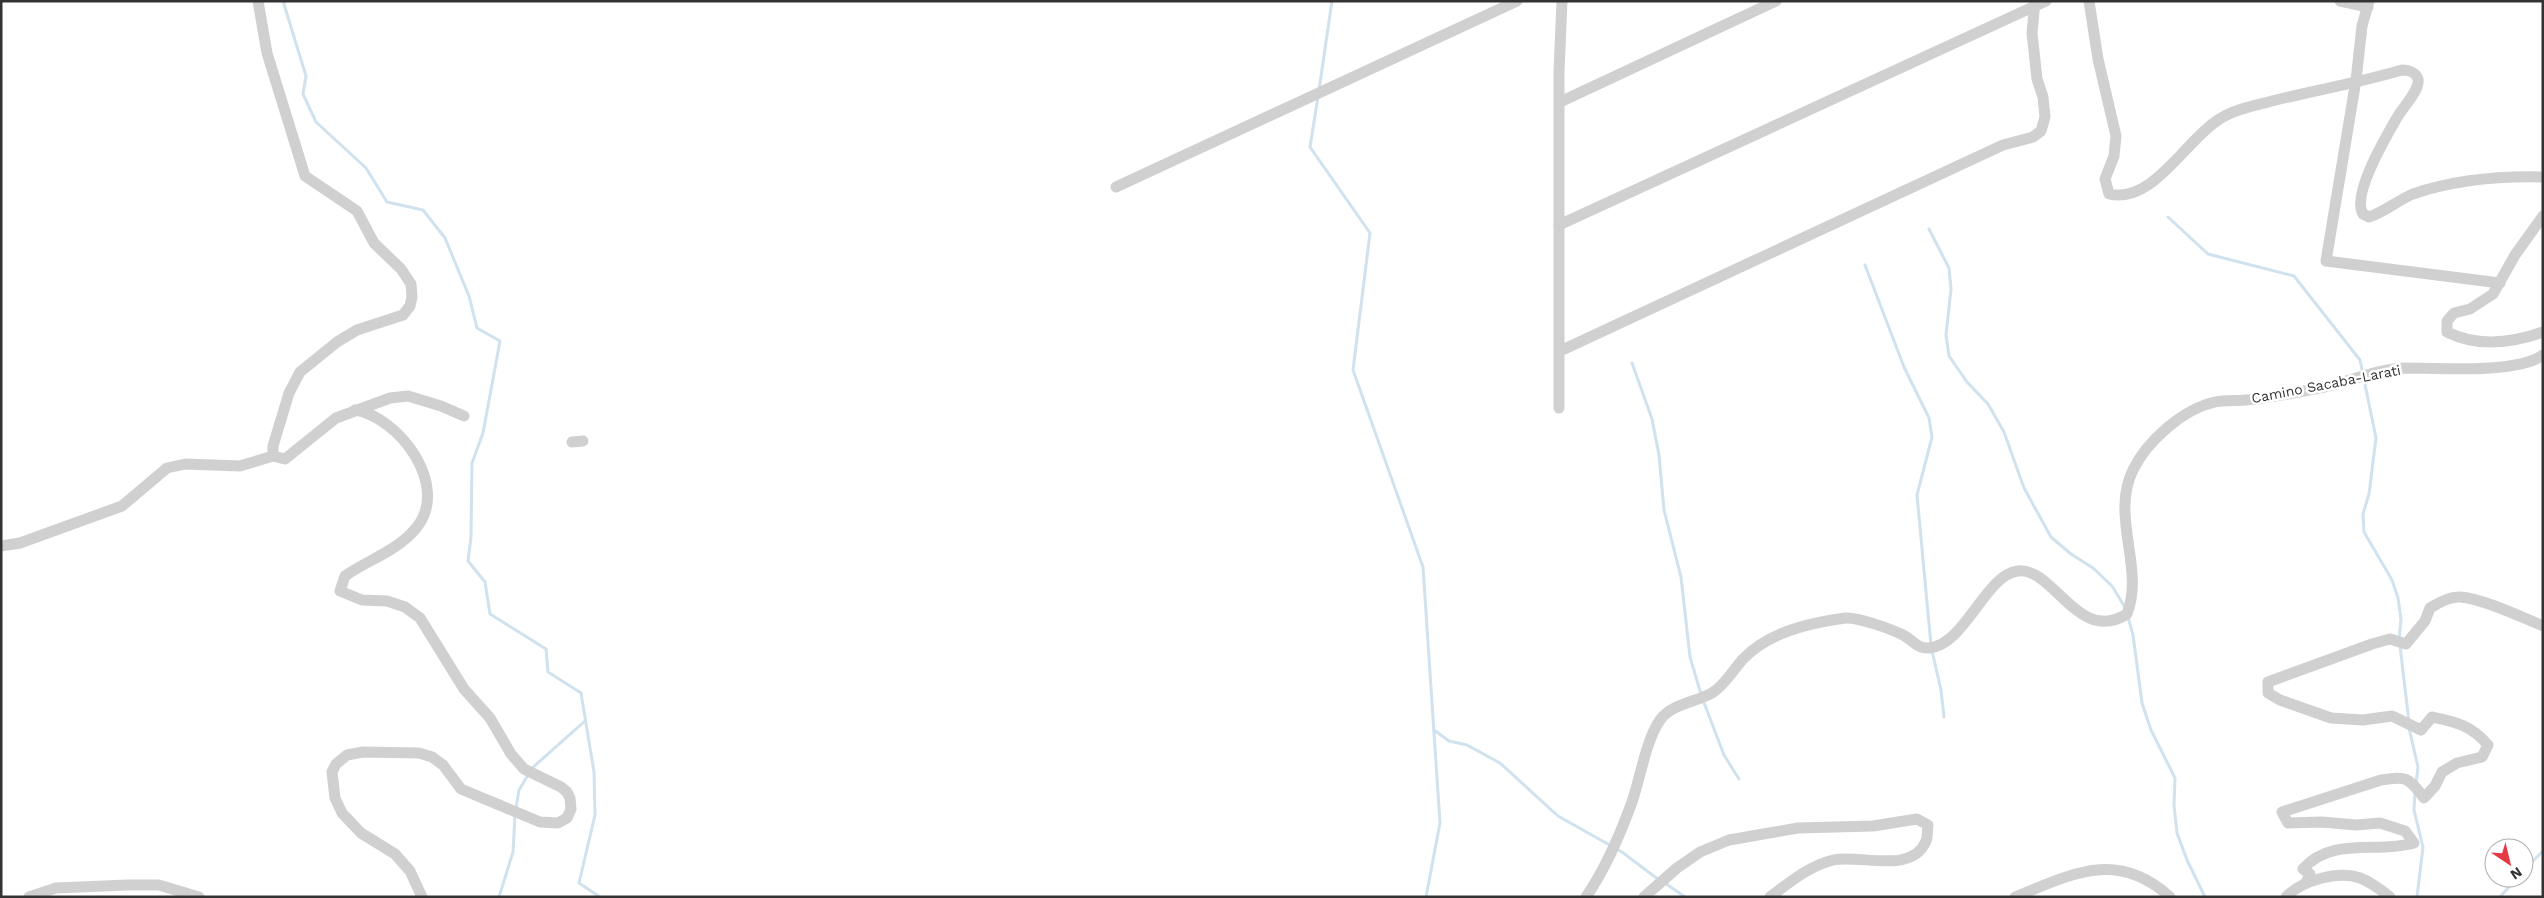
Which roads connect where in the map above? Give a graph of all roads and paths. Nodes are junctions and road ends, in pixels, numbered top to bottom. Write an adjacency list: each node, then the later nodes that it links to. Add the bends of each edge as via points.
1 (258, 1): 22 (street, via 267,53 305,176 357,211 374,243 401,269 411,284 412,297 403,315 357,330 336,342 300,372 289,392)
2 (1516, 1): 12 (street)
3 (1562, 1): 10 (street)
4 (1776, 1): 10 (street)
5 (2089, 1): 9 (street, via 2098,59 2116,136 2114,156 2106,179 2109,194 2129,195 2156,180 2183,150 2219,119)
6 (2340, 1): 8 (street)
7 (2039, 3): 14 (street); 17 (street, via 2032,33 2037,79 2043,97 2045,117 2042,131 2033,137 2003,145)
8 (2368, 4): 9 (street)
9 (2356, 80): 11 (street, via 2402,70 2410,70 2418,80 2363,187 2359,202 2363,214 2369,217 2378,214 2413,194 2458,182); 15 (street, via 2326,261)
10 (1560, 102): 14 (street)
11 (2543, 176)
12 (1116, 187)
13 (2543, 216): 15 (street)
14 (1559, 225): 17 (street)
15 (2500, 283): 16 (street, via 2493,294 2447,320 2447,332 2459,338 2500,342)
16 (2543, 332)
17 (1560, 351): 19 (street)
18 (2543, 355): 29 (street, Camino Sacaba-Larati, via 2508,366 2452,370 2390,369 2325,387 2215,402 2193,411 2168,427 2145,449 2132,471 2125,491 2125,513 2134,593 2127,614 2116,622 2103,622 2086,615 2066,604 2040,578 2017,570 2003,577 1957,633 1942,644 1929,648 1918,647 1904,636 1848,618 1811,624 1761,643 1714,691 1683,704 1660,719 1632,802 1600,876)
19 (1559, 408)
20 (355, 410): 21 (street, via 390,398 408,396); 22 (street, via 323,427 285,459); 28 (street, via 368,412 380,419 408,445 424,477 426,508 419,525 407,538 344,576 340,591 362,600 387,601 405,607 420,618 464,689 490,718 524,770 561,787 570,798 571,810 567,818 558,823 540,822 462,789 432,757 419,753 363,752 347,755 332,772 335,798 342,813 361,833 395,854 410,871)
21 (464, 416)
22 (273, 456): 23 (street, via 240,466 185,464 166,468 122,506 38,537)
23 (1, 546)
24 (2543, 626): 25 (street, via 2459,596 2430,608 2425,621 2406,644 2390,639 2268,682 2268,693 2280,700 2331,718 2364,720 2392,716 2421,730 2432,717 2454,721 2478,732 2488,745 2482,757 2457,763 2442,772 2424,798 2411,780 2398,777 2282,812 2288,823 2380,823 2405,831 2414,843 2399,848 2353,848 2313,858 2303,869 2310,874)
25 (2306, 883): 34 (street); 35 (street, via 2339,876 2358,877)
26 (29, 897): 27 (street, via 56,888 127,885 159,885)
27 (199, 897)
28 (422, 897)
29 (1586, 897)
30 (1644, 897): 31 (street, via 1700,852 1729,840 1798,828 1873,826 1917,819 1928,825 1926,841 1917,852 1901,861 1835,860 1815,866)
31 (1770, 897)
32 (2015, 897): 33 (street, via 2090,870 2113,869 2127,870)
33 (2170, 897)
34 (2286, 897)
35 (2390, 897)

